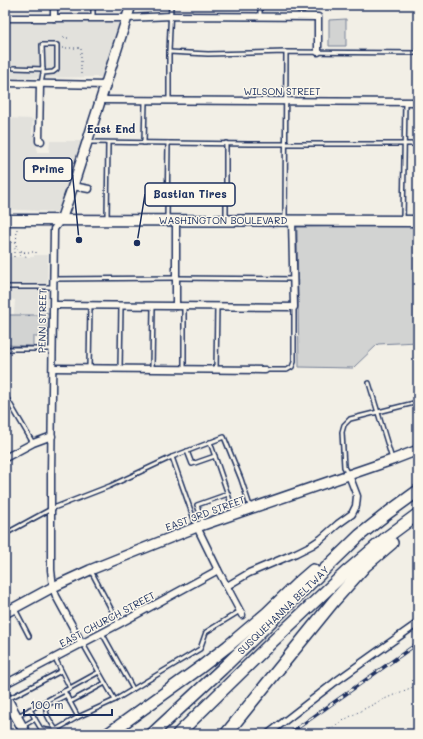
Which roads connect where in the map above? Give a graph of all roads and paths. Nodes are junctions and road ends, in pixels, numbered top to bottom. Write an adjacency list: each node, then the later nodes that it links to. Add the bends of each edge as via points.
1 (54, 5): 9 (street)
2 (93, 5): 10 (lane)
3 (131, 5): 11 (main road, PENN STREET)
4 (171, 5): 6 (lane)
5 (260, 5): 7 (lane)
6 (171, 16): 7 (street); 11 (street); 15 (lane)
7 (260, 17): 17 (street, via 318,17)
8 (5, 18): 9 (street)
9 (54, 18): 10 (street)
10 (93, 18): 11 (street)
11 (126, 18): 26 (main road, PENN STREET)
12 (64, 37): 13 (path)
13 (70, 38)
14 (62, 48): 23 (path, via 81,47)
15 (169, 52): 16 (lane); 29 (lane)
16 (286, 52): 17 (lane); 30 (lane)
17 (318, 52): 18 (lane)
18 (418, 53)
19 (8, 61): 22 (path)
20 (14, 68): 21 (lane)
21 (43, 71): 21 (lane, via 42,45 57,45 57,69 53,72); 25 (lane)
22 (8, 77)
23 (80, 77)
24 (5, 83): 25 (street)
25 (40, 84): 25 (street, via 39,140 41,141); 26 (street)
26 (105, 85): 27 (main road, PENN STREET)
27 (100, 100): 28 (street, WILSON STREET); 41 (main road, PENN STREET)
28 (145, 101): 29 (street, WILSON STREET); 35 (lane)
29 (169, 101): 30 (street, WILSON STREET)
30 (285, 101): 31 (street, WILSON STREET); 38 (lane)
31 (405, 102): 32 (street, WILSON STREET); 39 (lane)
32 (418, 102)
33 (91, 142): 34 (lane)
34 (108, 143): 35 (lane); 45 (lane)
35 (144, 143): 36 (lane)
36 (168, 143): 37 (lane); 46 (lane)
37 (226, 144): 38 (lane); 47 (lane)
38 (286, 144): 39 (lane); 48 (lane)
39 (404, 144): 40 (lane); 49 (lane)
40 (418, 144)
41 (73, 186): 42 (street); 44 (main road, PENN STREET)
42 (89, 189)
43 (5, 220): 44 (main road, WASHINGTON BOULEVARD)
44 (61, 220): 45 (main road, WASHINGTON BOULEVARD); 64 (street, PENN STREET, via 54,229)
45 (107, 220): 46 (main road, WASHINGTON BOULEVARD)
46 (172, 220): 47 (main road, WASHINGTON BOULEVARD); 63 (street)
47 (226, 220): 48 (main road, WASHINGTON BOULEVARD)
48 (289, 221): 49 (main road, WASHINGTON BOULEVARD); 65 (street)
49 (404, 221): 50 (main road, WASHINGTON BOULEVARD)
50 (418, 221)
51 (17, 226): 52 (path)
52 (17, 239): 53 (path); 55 (path)
53 (21, 239)
54 (12, 242): 55 (path)
55 (17, 242): 56 (path)
56 (16, 247): 57 (path); 60 (path)
57 (21, 250): 58 (path); 61 (path)
58 (24, 252): 59 (path, via 36,252); 62 (path)
59 (36, 255)
60 (14, 257)
61 (20, 257)
62 (26, 257)
63 (176, 278): 64 (lane); 65 (lane); 72 (street)
64 (54, 279): 67 (street, PENN STREET)
65 (293, 279): 75 (street)
66 (5, 287): 67 (lane)
67 (54, 287): 68 (street, PENN STREET)
68 (54, 305): 69 (street); 77 (street, PENN STREET)
69 (90, 306): 70 (street); 79 (lane)
70 (121, 306): 71 (street); 80 (lane)
71 (153, 306): 72 (street); 81 (lane)
72 (176, 306): 73 (street)
73 (184, 306): 74 (street); 82 (lane)
74 (217, 306): 75 (street); 83 (lane)
75 (294, 307): 84 (lane, via 292,367 286,370)
76 (5, 349): 77 (lane)
77 (53, 349): 78 (street, PENN STREET)
78 (53, 368): 79 (street); 89 (street, PENN STREET)
79 (89, 369): 80 (street)
80 (120, 369): 81 (street)
81 (152, 369): 82 (street)
82 (184, 369): 83 (street)
83 (216, 370): 84 (street)
84 (265, 370)
85 (369, 383): 88 (lane)
86 (5, 395): 91 (lane)
87 (418, 402): 88 (lane)
88 (378, 412): 97 (lane); 98 (lane, via 350,419 344,424 344,468)
89 (52, 436): 91 (street); 102 (street, PENN STREET)
90 (210, 442): 93 (lane); 94 (lane); 101 (lane, via 224,437)
91 (33, 443): 96 (street)
92 (418, 450): 97 (main road, EAST 3RD STREET)
93 (187, 451): 94 (lane, via 192,464); 95 (lane)
94 (215, 456): 100 (lane)
95 (172, 457): 102 (lane, via 110,486); 106 (lane)
96 (5, 458)
97 (392, 460): 98 (main road, EAST 3RD STREET)
98 (349, 475): 101 (main road, EAST 3RD STREET); 111 (street, via 357,496 354,512 348,518 321,539 249,572)
99 (418, 491): 108 (highway, SUSQUEHANNA BELTWAY)
100 (228, 494): 103 (lane); 106 (lane, via 197,505)
101 (251, 508): 103 (main road, EAST 3RD STREET)
102 (51, 509): 107 (lane); 112 (street, PENN STREET)
103 (234, 514): 106 (main road, EAST 3RD STREET)
104 (418, 514): 142 (highway, SUSQUEHANNA BELTWAY, via 345,573)
105 (418, 522): 143 (highway, via 382,550 346,587)
106 (200, 525): 109 (main road, EAST 3RD STREET); 110 (street)
107 (5, 534)
108 (360, 535): 140 (highway, via 334,552 228,646); 141 (highway, SUSQUEHANNA BELTWAY)
109 (90, 570): 112 (main road, EAST 3RD STREET); 117 (lane)
110 (218, 570): 111 (street); 117 (street, EAST CHURCH STREET)
111 (227, 586): 115 (street)
112 (53, 587): 113 (main road, EAST 3RD STREET); 120 (street, PENN STREET)
113 (14, 608): 114 (main road, EAST 3RD STREET); 119 (lane)
114 (5, 613)
115 (241, 613): 128 (lane, via 206,632 200,649)
116 (418, 623): 144 (street)
117 (119, 624): 118 (street, EAST CHURCH STREET)
118 (102, 633): 120 (street, EAST CHURCH STREET); 128 (lane)
119 (30, 636)
120 (82, 644): 121 (street, EAST CHURCH STREET); 123 (lane)
121 (55, 658): 122 (lane); 125 (street, EAST CHURCH STREET)
122 (61, 671): 127 (lane); 131 (lane)
123 (99, 672): 124 (lane); 127 (lane)
124 (105, 683): 132 (lane); 133 (lane)
125 (5, 684)
126 (418, 685): 145 (path, via 373,704)
127 (70, 688): 129 (lane)
128 (133, 689): 132 (lane)
129 (64, 691): 130 (lane); 134 (lane)
130 (67, 695): 133 (lane); 139 (lane, via 47,705 46,708)
131 (6, 697): 135 (main road)
132 (115, 700): 136 (lane)
133 (70, 702): 136 (lane)
134 (30, 709): 135 (lane); 137 (lane)
135 (16, 716): 138 (main road)
136 (78, 717): 139 (lane)
137 (35, 719): 138 (lane); 139 (lane, via 41,728)
138 (24, 730)
139 (56, 730)
140 (108, 734)
141 (152, 734)
142 (178, 734)
143 (226, 734)
144 (268, 734)
145 (323, 734)

